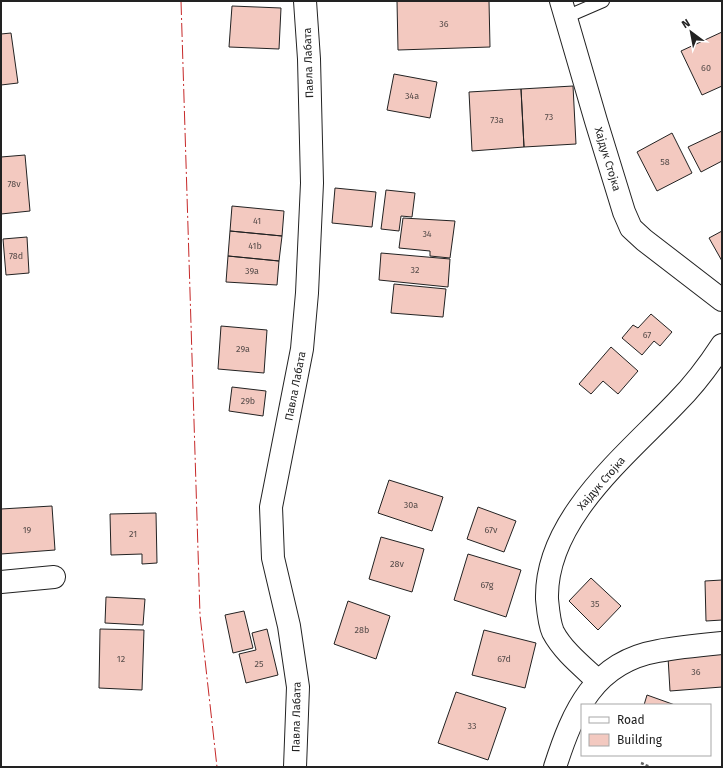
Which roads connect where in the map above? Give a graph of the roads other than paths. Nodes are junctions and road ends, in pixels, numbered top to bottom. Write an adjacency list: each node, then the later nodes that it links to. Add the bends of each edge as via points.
1 (306, 1): 10 (street, Павла Лабата, via 312,183 307,293 302,349 271,507 273,558 289,626 298,687)
2 (603, 1): 3 (lane)
3 (563, 9): 4 (street, Хајдук Стојка, via 624,212 632,228)
4 (722, 300)
5 (722, 345): 9 (street, Хајдук Стојка, via 678,402 646,432 577,510 561,539 547,584 548,608 553,631 566,651)
6 (54, 577): 7 (street)
7 (1, 582)
8 (722, 642): 9 (street, via 657,651 625,662 607,672)
9 (598, 681): 11 (street, via 586,693 569,728)
10 (295, 767)
11 (555, 767)

